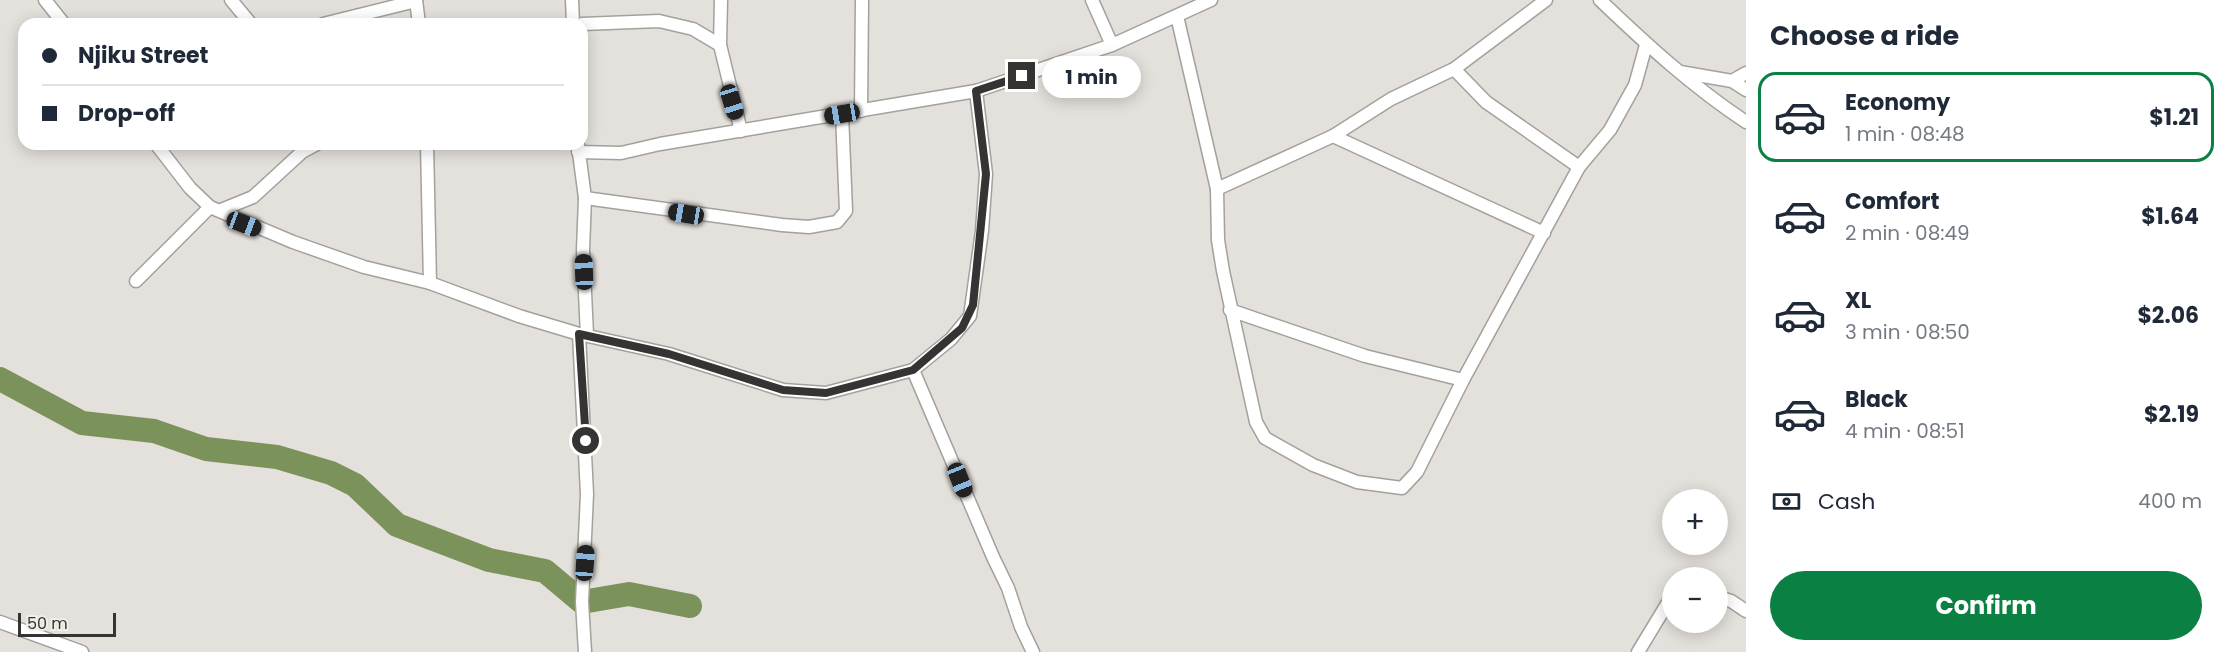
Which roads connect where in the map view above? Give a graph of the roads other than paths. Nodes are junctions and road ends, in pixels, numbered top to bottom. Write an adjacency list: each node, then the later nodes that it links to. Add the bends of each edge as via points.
1 (45, 0): 12 (street)
2 (231, 0): 13 (street)
3 (572, 0): 16 (street)
4 (721, 0): 18 (street)
5 (862, 0): 27 (street)
6 (1092, 0): 19 (street)
7 (1211, 0): 11 (street)
8 (1546, 0): 21 (street)
9 (1600, 0): 20 (street)
10 (416, 1): 14 (street); 15 (street)
11 (1177, 16): 19 (street); 38 (street)
12 (59, 18)
13 (246, 18)
14 (347, 18)
15 (418, 18)
16 (573, 18)
17 (588, 24): 18 (street, via 659,21 693,29)
18 (720, 45): 30 (street)
19 (1112, 45): 26 (street)
20 (1647, 45): 22 (street); 37 (street, via 1635,85 1610,130)
21 (1454, 69): 31 (street, via 1391,99); 37 (street, via 1486,102)
22 (1679, 72): 24 (street); 29 (street)
23 (1746, 73): 24 (street)
24 (1732, 81): 25 (street)
25 (1746, 90)
26 (976, 91): 27 (street); 46 (street, via 986,174 973,305 962,328)
27 (861, 111): 28 (street)
28 (842, 114): 30 (street); 39 (street, via 846,211 837,222 809,227 782,225)
29 (1746, 122)
30 (741, 131): 32 (street, via 621,153)
31 (1333, 136): 38 (street); 41 (street)
32 (588, 149)
33 (161, 150): 40 (street, via 190,188)
34 (306, 150): 40 (street, via 253,197)
35 (427, 150): 43 (street)
36 (578, 150): 39 (street)
37 (1579, 167): 41 (street)
38 (1217, 189): 44 (street, via 1218,240)
39 (585, 198): 45 (street)
40 (215, 209): 42 (street); 43 (street, via 244,224 364,267)
41 (1545, 233): 47 (street)
42 (136, 281)
43 (430, 283): 45 (street)
44 (1230, 310): 47 (street, via 1365,356); 47 (street, via 1247,390 1265,438 1313,465 1357,482 1402,488 1417,472)
45 (583, 335): 46 (street, via 669,354 783,390 826,393); 53 (street)
46 (913, 370): 54 (street)
47 (1463, 380)
48 (1728, 600): 49 (street)
49 (1746, 611)
50 (1662, 612): 55 (street)
51 (0, 622): 52 (street)
52 (82, 652)
53 (585, 652)
54 (1034, 652)
55 (1638, 652)

